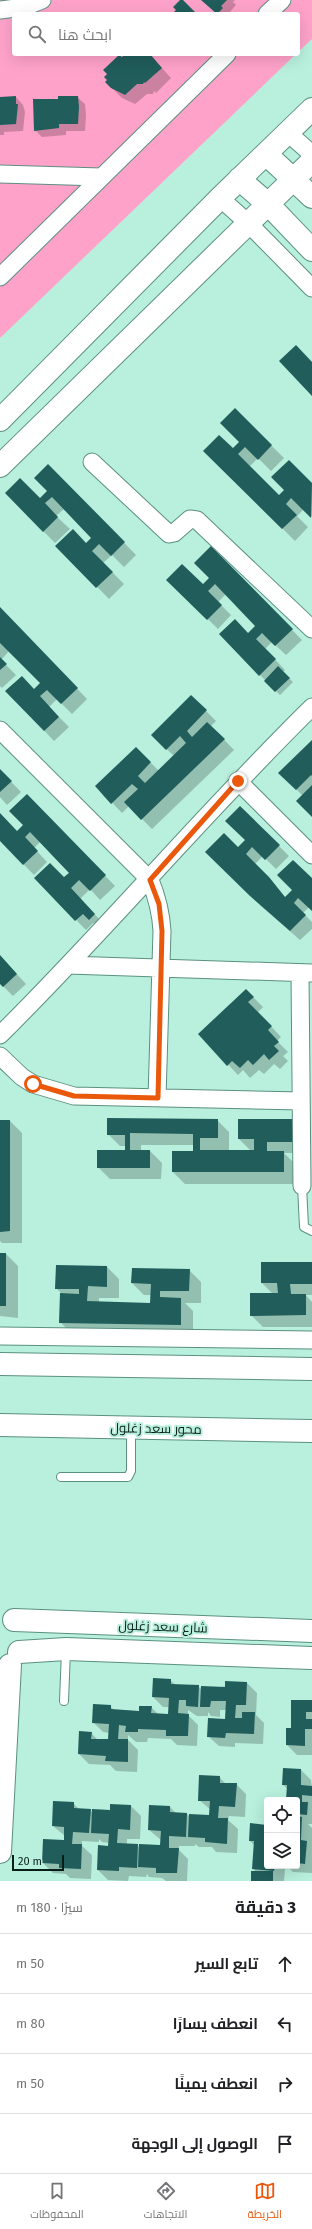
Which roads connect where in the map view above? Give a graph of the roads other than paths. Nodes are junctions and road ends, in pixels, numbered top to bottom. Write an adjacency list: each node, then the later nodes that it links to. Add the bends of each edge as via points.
1 (42, 0): 3 (street, via 24,7)
2 (282, 0): 4 (street)
3 (0, 10)
4 (269, 12)
5 (224, 56): 12 (street)
6 (312, 109): 7 (street)
7 (288, 133): 8 (street); 9 (street)
8 (266, 154): 13 (street); 14 (street)
9 (312, 154)
10 (312, 161): 14 (street)
11 (0, 174): 12 (street)
12 (101, 177): 20 (street)
13 (239, 179): 16 (street); 17 (street)
14 (294, 179): 15 (street); 17 (street)
15 (312, 197)
16 (220, 198): 18 (street); 22 (street)
17 (268, 204): 18 (street); 19 (street)
18 (248, 223): 21 (street); 24 (street)
19 (312, 250)
20 (0, 277)
21 (312, 288)
22 (0, 420)
23 (92, 462): 25 (street, via 169,534 174,533 190,519 197,520)
24 (0, 466)
25 (312, 630)
26 (312, 707): 28 (street)
27 (0, 730): 30 (street)
28 (238, 781): 29 (street); 30 (street)
29 (311, 853)
30 (150, 880): 31 (street); 32 (street, via 162,918)
31 (68, 965): 32 (street); 34 (street)
32 (161, 969): 33 (street); 36 (street)
33 (306, 973): 37 (street)
34 (0, 1035)
35 (0, 1056): 36 (street, via 33,1084 74,1096)
36 (158, 1098): 37 (street)
37 (301, 1101): 38 (street)
38 (302, 1186): 39 (lane, via 304,1227)
39 (312, 1231)
40 (0, 1336): 41 (street)
41 (312, 1340)
42 (0, 1364): 43 (street)
43 (312, 1369)
44 (0, 1425): 45 (street, محور سعد زغلول)
45 (131, 1428): 46 (street, محور سعد زغلول); 47 (lane, via 131,1471 128,1477)
46 (312, 1431)
47 (61, 1477)
48 (7, 1616): 49 (street, شارع سعد زغلول); 52 (street, via 21,1636)
49 (312, 1631)
50 (66, 1650): 51 (street, شارع سعد زغلول); 52 (street, شارع سعد زغلول); 53 (lane)
51 (312, 1658)
52 (10, 1662): 54 (street)
53 (64, 1701)
54 (0, 1852)

